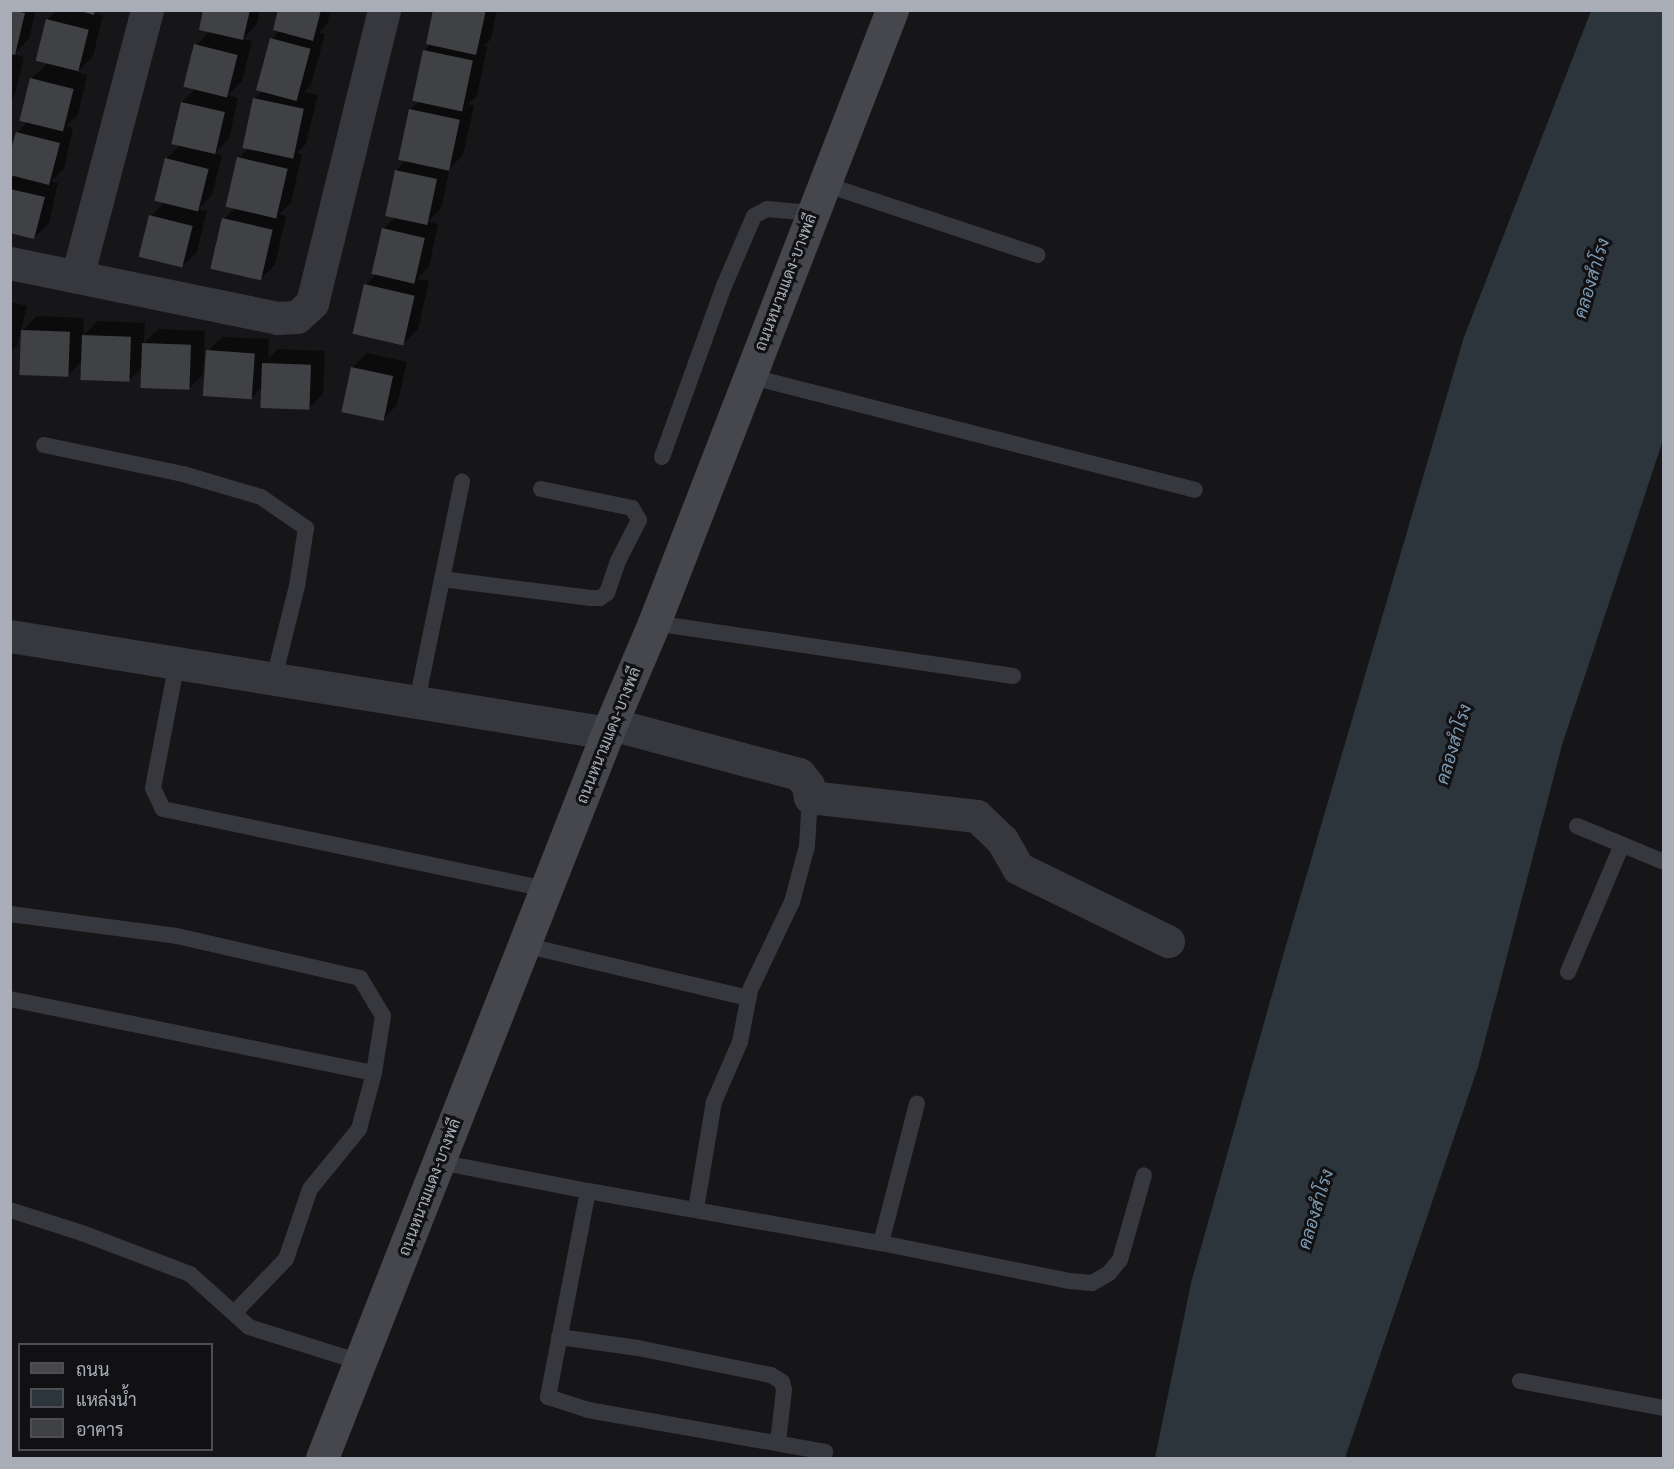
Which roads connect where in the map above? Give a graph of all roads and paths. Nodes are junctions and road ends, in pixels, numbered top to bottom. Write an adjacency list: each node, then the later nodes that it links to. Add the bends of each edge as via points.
1 (147, 10): 7 (street)
2 (384, 10): 7 (street, via 312,303 297,317 277,318)
3 (892, 10): 4 (main road, ถนนหนามแดง-บางพลี)
4 (818, 198): 5 (lane); 8 (main road, ถนนหนามแดง-บางพลี); 10 (lane, via 767,209 754,216 724,286)
5 (1038, 255)
6 (10, 263): 7 (street)
7 (77, 277)
8 (748, 376): 13 (lane); 15 (main road, ถนนหนามแดง-บางพลี)
9 (44, 445): 19 (lane, via 183,474 261,497 306,528 297,585)
10 (662, 457)
11 (462, 482): 14 (lane)
12 (541, 489): 14 (lane, via 632,508 639,520 607,593 591,598)
13 (1196, 490)
14 (442, 579): 20 (lane)
15 (654, 623): 18 (lane); 21 (main road, ถนนหนามแดง-บางพลี)
16 (10, 636): 17 (street)
17 (177, 662): 19 (street); 26 (lane, via 153,788 163,809)
18 (1013, 676)
19 (274, 678): 20 (street)
20 (417, 701): 21 (street)
21 (610, 728): 22 (street, via 799,774 808,785); 26 (main road, ถนนหนามแดง-บางพลี)
22 (810, 797): 28 (street, via 977,816 1002,840 1018,868); 31 (lane, via 807,846 792,902 760,966)
23 (1577, 826): 24 (lane)
24 (1622, 845): 25 (lane); 30 (lane)
25 (1664, 862)
26 (547, 889): 29 (main road, ถนนหนามแดง-บางพลี)
27 (10, 914): 33 (lane, via 177,936 360,978 383,1016)
28 (1168, 941)
29 (524, 945): 31 (lane); 35 (main road, ถนนหนามแดง-บางพลี)
30 (1568, 972)
31 (749, 998): 38 (lane, via 740,1042 714,1102)
32 (10, 999): 33 (lane)
33 (374, 1073): 41 (lane, via 359,1129 310,1189 286,1259)
34 (917, 1104): 40 (lane)
35 (439, 1162): 37 (lane); 43 (main road, ถนนหนามแดง-บางพลี)
36 (1144, 1175): 40 (lane, via 1120,1260 1109,1274 1092,1283)
37 (588, 1191): 38 (lane); 42 (lane)
38 (696, 1209): 40 (lane)
39 (10, 1210): 41 (lane, via 190,1274)
40 (880, 1243)
41 (234, 1313): 43 (lane, via 249,1327)
42 (559, 1337): 46 (lane, via 638,1348 771,1376 782,1382 784,1390); 46 (lane, via 548,1397 588,1410 769,1444)
43 (360, 1362): 48 (main road, ถนนหนามแดง-บางพลี)
44 (1520, 1381): 45 (lane)
45 (1664, 1408)
46 (778, 1442): 47 (lane)
47 (825, 1452)
48 (322, 1458)

